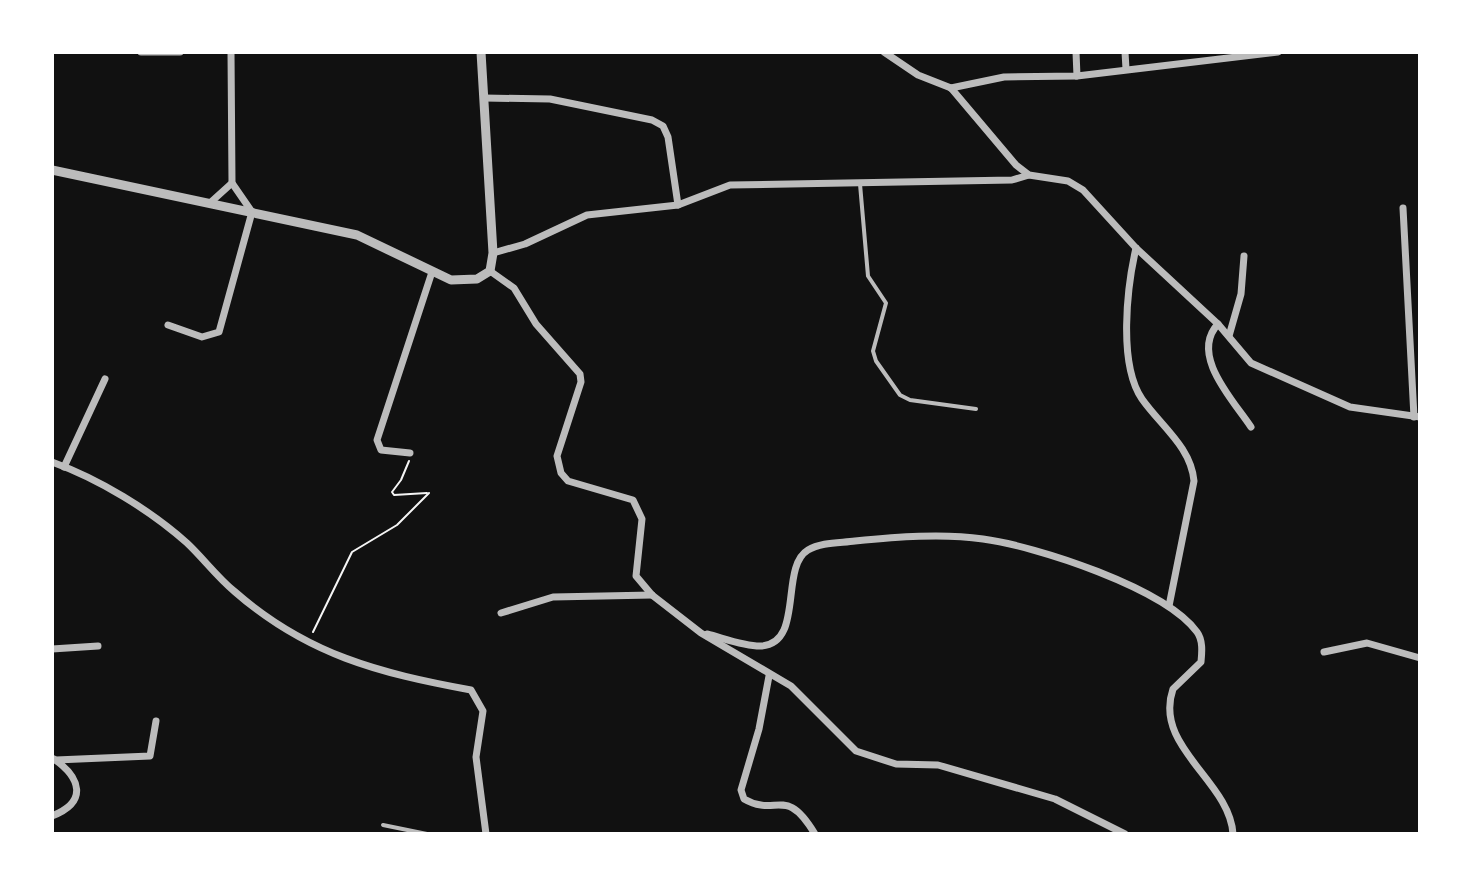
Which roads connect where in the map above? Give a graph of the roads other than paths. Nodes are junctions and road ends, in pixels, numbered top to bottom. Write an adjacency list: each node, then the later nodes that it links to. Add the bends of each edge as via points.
1 (141, 52): 2 (street)
2 (180, 52)
3 (231, 52): 16 (street)
4 (481, 52): 13 (street)
5 (884, 52): 12 (street, via 918,75)
6 (1076, 52): 11 (street)
7 (1125, 52): 10 (street)
8 (1278, 52): 9 (street)
9 (1220, 55): 10 (street)
10 (1126, 69): 11 (street)
11 (1077, 76): 12 (street, via 1004,77)
12 (951, 88): 15 (street)
13 (484, 98): 19 (street, via 550,99 663,126); 23 (street)
14 (52, 170): 18 (street)
15 (1029, 175): 17 (street, via 1012,180); 22 (street, via 1068,181 1083,190)
16 (232, 183): 18 (street); 21 (street)
17 (860, 183): 19 (street, via 730,185); 31 (lane, via 868,276 886,303 875,342 876,361 900,395 910,400)
18 (211, 202): 21 (street)
19 (678, 205): 23 (street, via 587,215)
20 (1403, 208): 32 (street)
21 (252, 212): 26 (street, via 357,235); 28 (street, via 219,332 202,337)
22 (1136, 248): 27 (street); 38 (street, via 1128,302 1133,375 1140,396 1185,452 1194,481)
23 (493, 253): 25 (street)
24 (1244, 256): 29 (street, via 1241,294)
25 (490, 271): 26 (street, via 464,281); 37 (street, via 514,288 536,324 580,374 557,456 559,466 568,481 633,500 642,519 636,576)
26 (432, 272): 34 (street, via 378,431 381,450)
27 (1218, 324): 29 (street); 33 (street, via 1210,340 1210,363)
28 (168, 325)
29 (1229, 336): 32 (street, via 1251,363 1350,407)
30 (105, 379): 36 (street)
31 (976, 409)
32 (1417, 417)
33 (1251, 427)
34 (410, 453)
35 (52, 462): 36 (street)
36 (64, 467): 51 (street, via 163,524 234,592 308,642 353,664 471,690 483,711 476,757)
37 (652, 595): 39 (street, via 553,597); 40 (street)
38 (1169, 606): 40 (street, via 1063,558 1021,547 981,539 890,537 806,550 798,563 784,630 775,642 761,646); 54 (street, via 1198,633 1202,651 1201,662 1173,689 1170,721 1227,812)
39 (501, 613)
40 (701, 633): 45 (street)
41 (98, 646): 42 (street)
42 (52, 649)
43 (1324, 652): 44 (street, via 1367,643)
44 (1420, 658)
45 (769, 676): 52 (street, via 741,790 750,803 796,807); 53 (street, via 791,686 835,733 868,757 938,765 1055,799)
46 (156, 721): 47 (street, via 150,756)
47 (54, 759): 48 (street, via 74,776 77,795 73,805)
48 (52, 816)
49 (383, 825): 50 (lane)
50 (427, 834)
51 (486, 834)
52 (815, 834)
53 (1125, 834)
54 (1233, 834)

